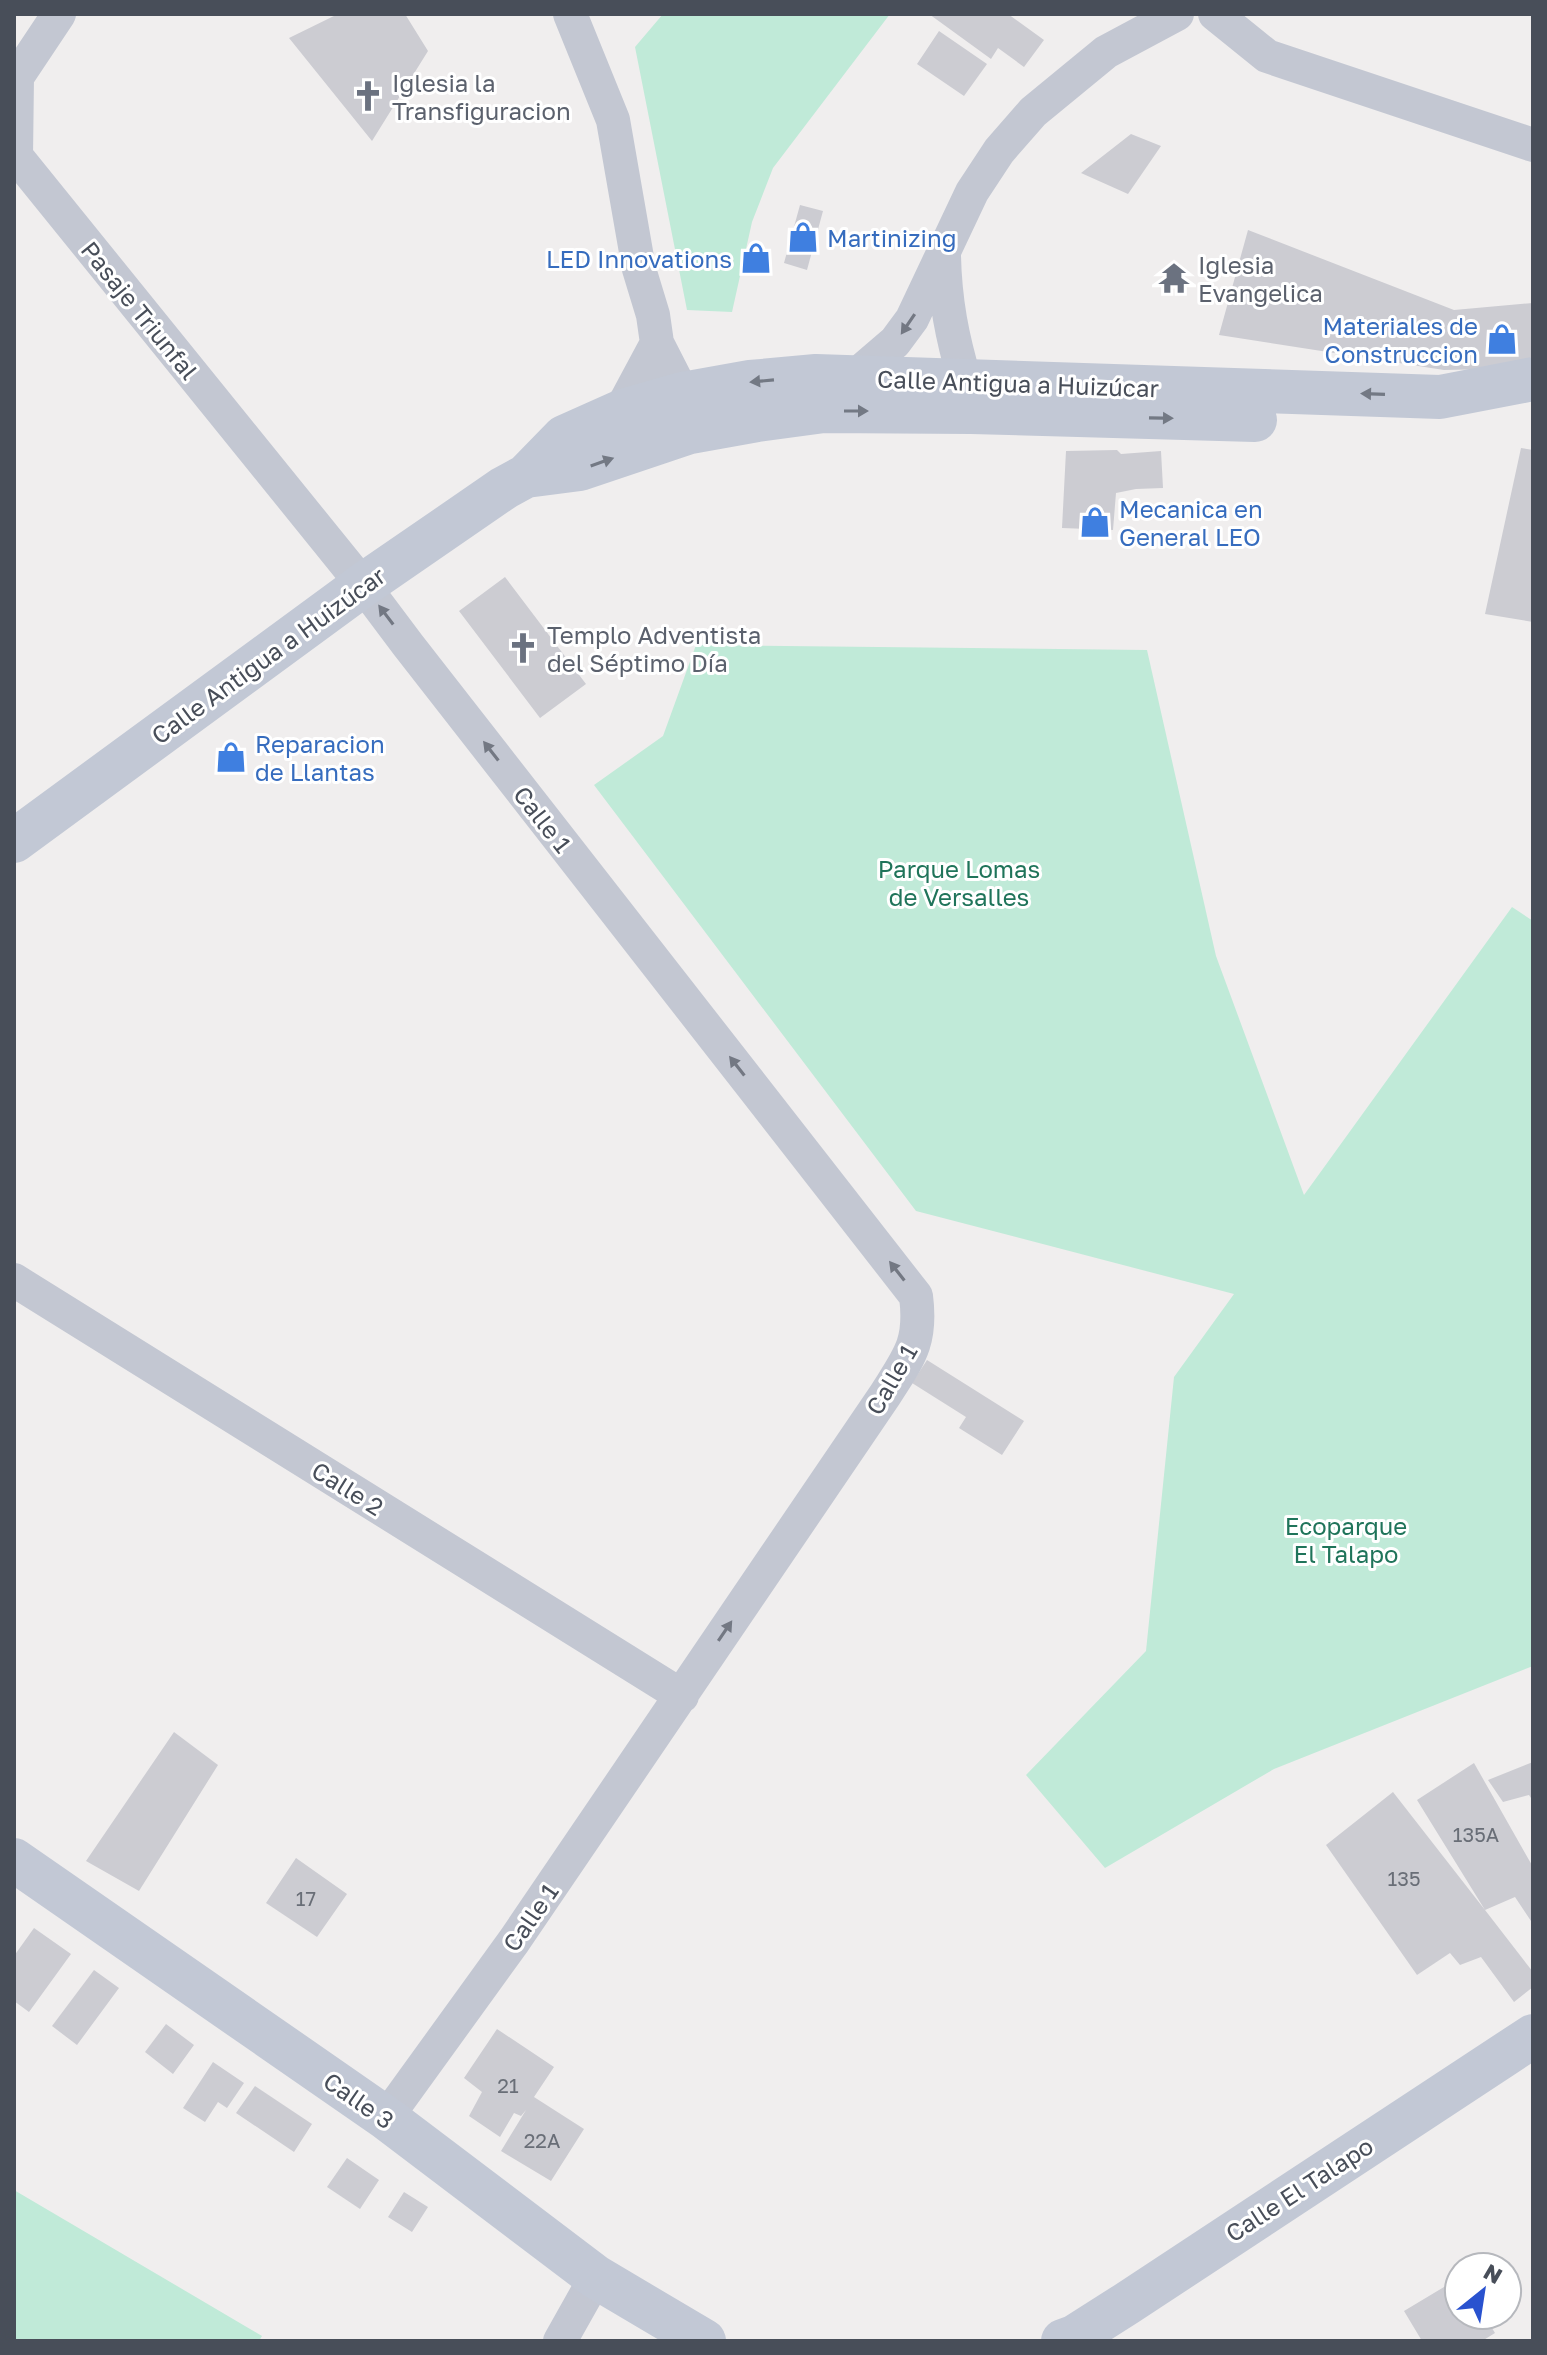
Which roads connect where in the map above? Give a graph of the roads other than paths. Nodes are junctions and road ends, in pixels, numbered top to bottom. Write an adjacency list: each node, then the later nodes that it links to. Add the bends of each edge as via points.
1 (59, 14): 15 (street, Pasaje Triunfal, via 17,77 16,156)
2 (570, 14): 7 (street, via 613,120)
3 (1177, 14): 6 (street, via 1106,52 1033,112 972,192)
4 (1215, 14): 5 (street, via 1267,56)
5 (1533, 145)
6 (944, 256): 8 (street, one-way to 8, via 895,342); 10 (street, via 952,340)
7 (657, 343): 11 (street); 13 (street)
8 (853, 378): 10 (main road, Calle Antigua a Huizúcar); 11 (main road, Calle Antigua a Huizúcar, one-way to 11, via 750,382)
9 (1533, 379): 10 (main road, Calle Antigua a Huizúcar, one-way to 10, via 1440,397)
10 (965, 381)
11 (683, 394): 13 (main road, Calle Antigua a Huizúcar)
12 (1533, 411): 14 (main road, Calle Antigua a Huizúcar, one-way to 12, via 580,469 690,432 824,411 1455,424)
13 (620, 412): 14 (main road, Calle Antigua a Huizúcar, via 564,437)
14 (526, 476): 15 (main road, Calle Antigua a Huizúcar)
15 (363, 585): 16 (main road, Calle Antigua a Huizúcar); 18 (street, Calle 1, one-way to 15, via 902,1369 916,1343 916,1296)
16 (14, 841)
17 (14, 1280): 18 (street, Calle 2)
18 (682, 1696): 21 (street, Calle 1)
19 (14, 1860): 21 (main road, Calle 3)
20 (1533, 2036): 25 (main road, Calle El Talapo)
21 (386, 2118): 22 (main road, Calle 3)
22 (596, 2277): 23 (street); 24 (main road, Calle 3)
23 (560, 2341)
24 (704, 2341)
25 (1063, 2341)

